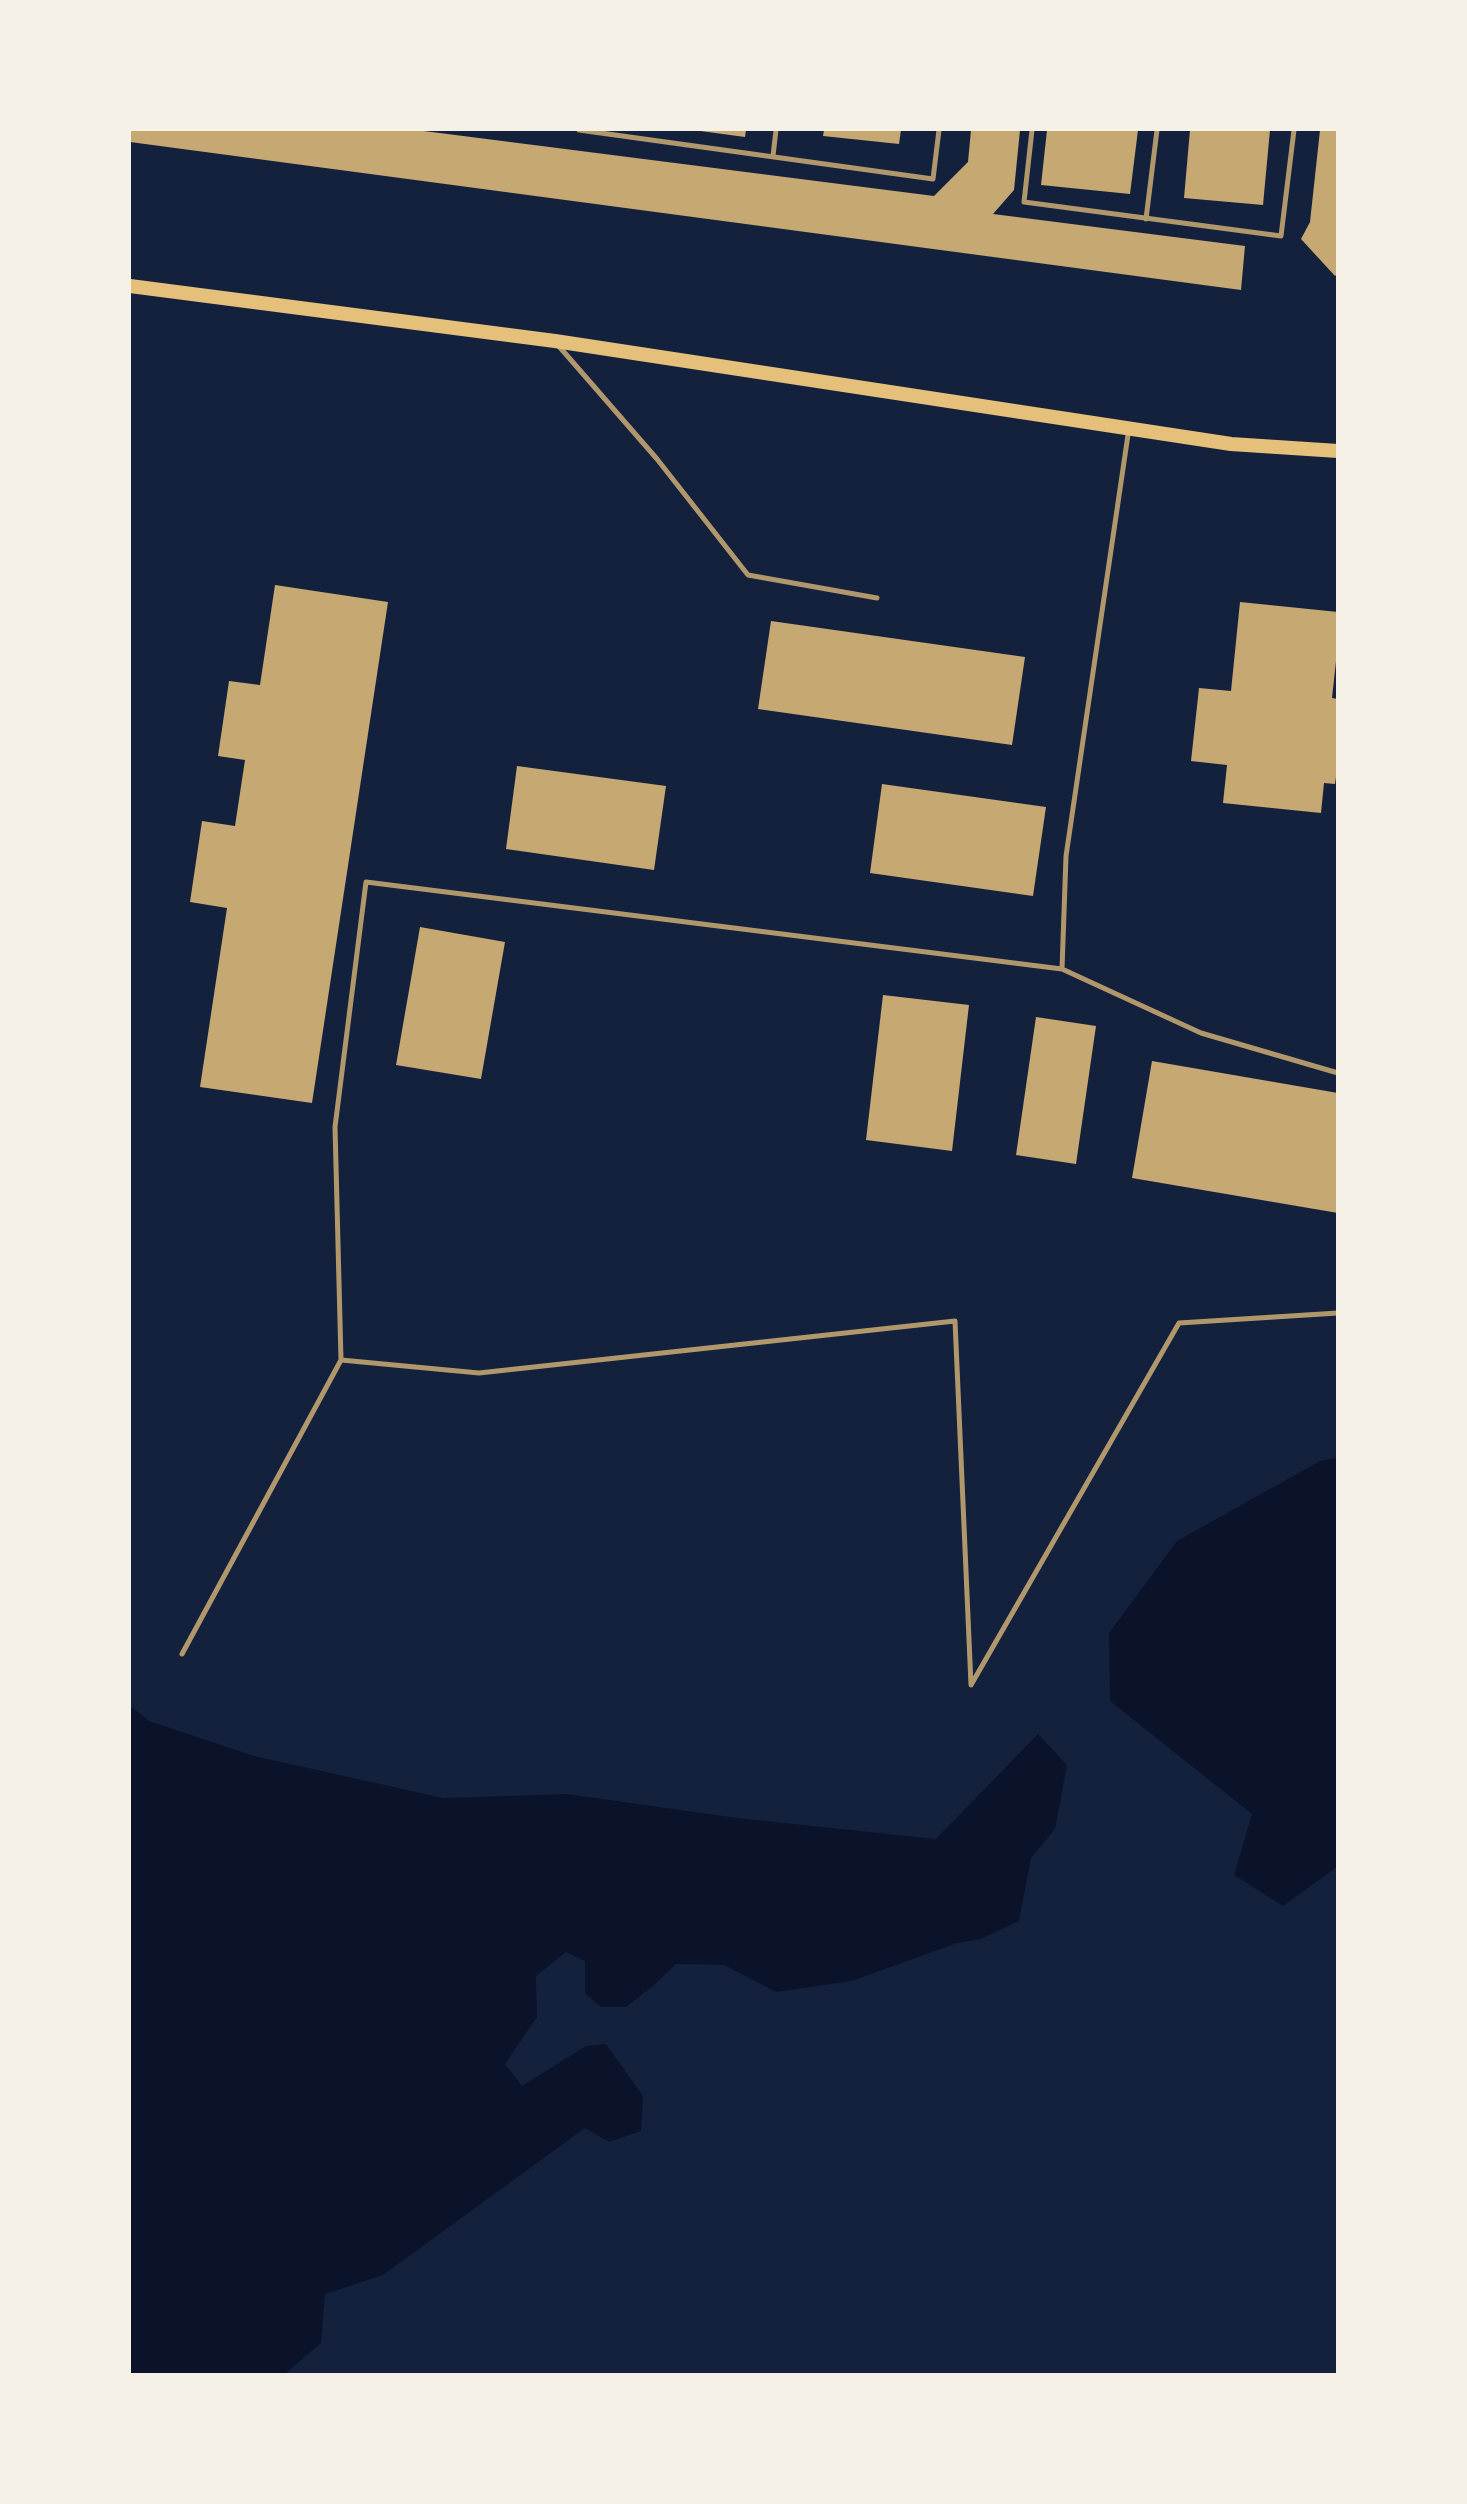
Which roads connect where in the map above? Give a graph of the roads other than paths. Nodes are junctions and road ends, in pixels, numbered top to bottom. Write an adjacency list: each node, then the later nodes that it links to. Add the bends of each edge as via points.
1 (579, 130): 7 (lane)
2 (776, 130): 7 (lane)
3 (939, 130): 7 (lane, via 933,179)
4 (1032, 130): 8 (lane, via 1024,202)
5 (1157, 130): 8 (lane)
6 (1294, 130): 8 (lane, via 1281,236)
7 (773, 156)
8 (1146, 219)
9 (130, 286): 10 (main road)
10 (555, 341): 11 (main road); 13 (lane, via 657,459 748,575)
11 (1129, 428): 12 (main road, via 1231,444); 14 (lane, via 1066,856)
12 (1338, 451)
13 (877, 598)
14 (1062, 969): 15 (lane, via 1201,1033); 17 (lane, via 366,882 335,1127)
15 (1338, 1073)
16 (1338, 1313): 17 (lane, via 1179,1324 971,1685 955,1321 479,1373)
17 (341, 1360): 18 (lane)
18 (183, 1654)

